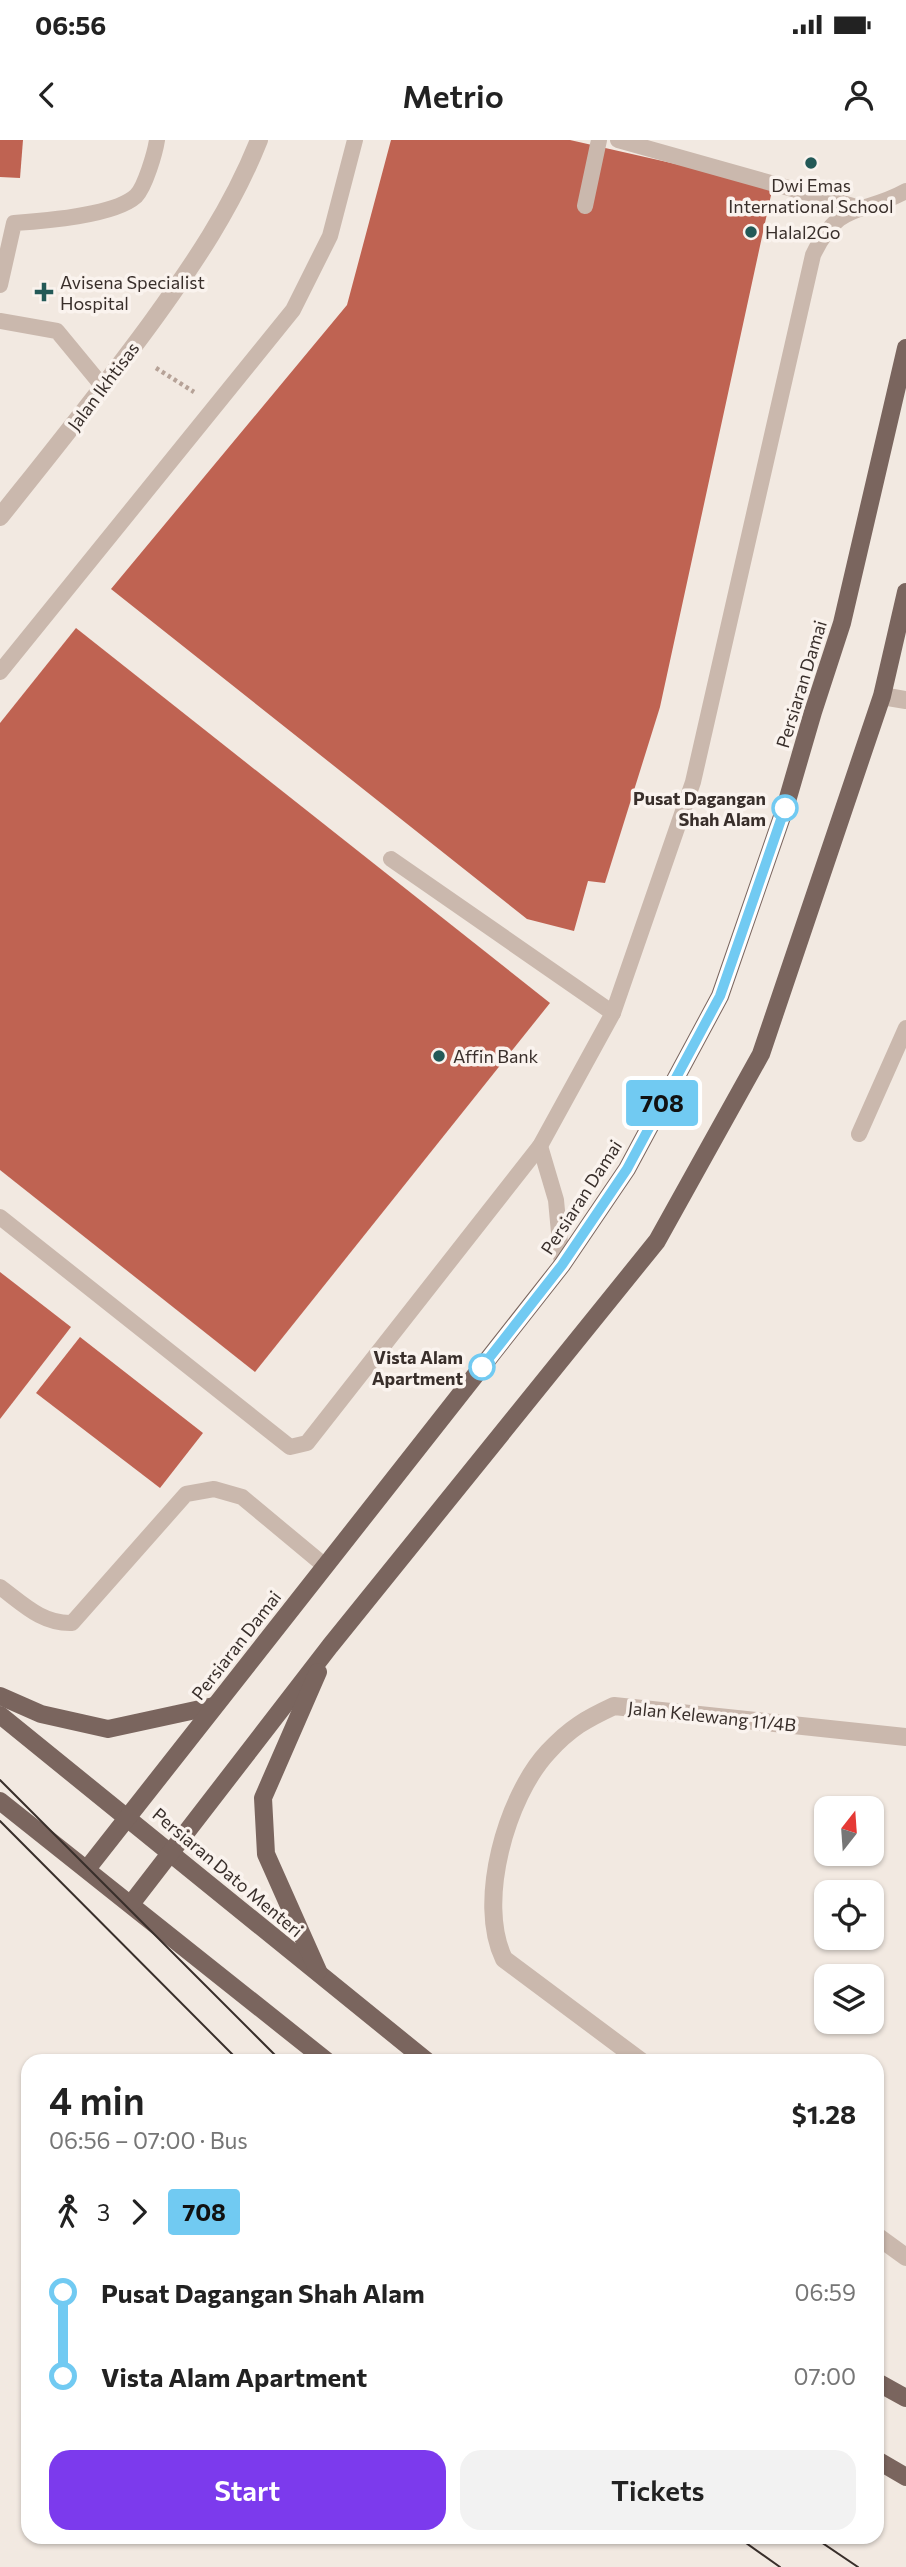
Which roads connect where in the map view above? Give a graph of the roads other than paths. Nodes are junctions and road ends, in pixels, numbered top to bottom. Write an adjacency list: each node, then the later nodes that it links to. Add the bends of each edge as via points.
1 (157, 140): 9 (lane, via 137,195 112,208 14,223)
2 (259, 140): 12 (street, Jalan Ikhtisas, via 224,214)
3 (355, 140): 15 (lane, via 330,236 293,310)
4 (599, 140): 7 (lane)
5 (618, 140): 8 (lane)
6 (906, 191): 8 (lane)
7 (585, 206)
8 (860, 208): 19 (lane, via 837,218 823,233 813,255 693,782)
9 (0, 285)
10 (0, 321): 12 (lane, via 57,331)
11 (906, 348): 24 (main road, Persiaran Damai, via 842,623 720,996 627,1169)
12 (104, 388): 13 (street, Jalan Ikhtisas)
13 (0, 517)
14 (906, 592): 16 (main road)
15 (0, 672)
16 (882, 696): 17 (street); 27 (main road, via 761,1054 657,1241)
17 (906, 700)
18 (391, 859): 19 (lane)
19 (613, 1013): 22 (lane)
20 (906, 1028): 21 (lane)
21 (859, 1134)
22 (540, 1146): 23 (lane, via 300,1447 290,1447); 24 (lane, via 556,1200)
23 (0, 1217)
24 (562, 1265): 25 (main road, Persiaran Damai)
25 (325, 1566): 26 (lane, via 242,1497 214,1489 186,1494 72,1623 42,1618); 29 (main road, Persiaran Damai)
26 (0, 1587)
27 (330, 1647): 34 (main road); 37 (main road, via 263,1798 266,1854)
28 (0, 1696): 29 (main road, via 41,1714 108,1730)
29 (214, 1706): 33 (main road, Persiaran Damai)
30 (0, 1715): 33 (main road, Persiaran Dato Menteri)
31 (906, 1737): 40 (street, Jalan Kelewang 11/4B, via 614,1706 579,1722 547,1753 521,1793 505,1833 492,1914 497,1945 504,1959)
32 (0, 1801): 35 (main road)
33 (128, 1817): 34 (main road, Persiaran Dato Menteri); 35 (main road, Persiaran Damai)
34 (171, 1852): 36 (main road); 37 (main road, Persiaran Dato Menteri)
35 (87, 1869): 36 (main road)
36 (131, 1904): 38 (main road)
37 (320, 1976): 39 (main road, Persiaran Dato Menteri)
38 (318, 2054)
39 (418, 2054)
40 (631, 2054)
41 (884, 2241): 42 (street)
42 (906, 2258)
43 (884, 2386): 44 (main road)
44 (906, 2398)
45 (884, 2464): 46 (main road)
46 (906, 2477)

